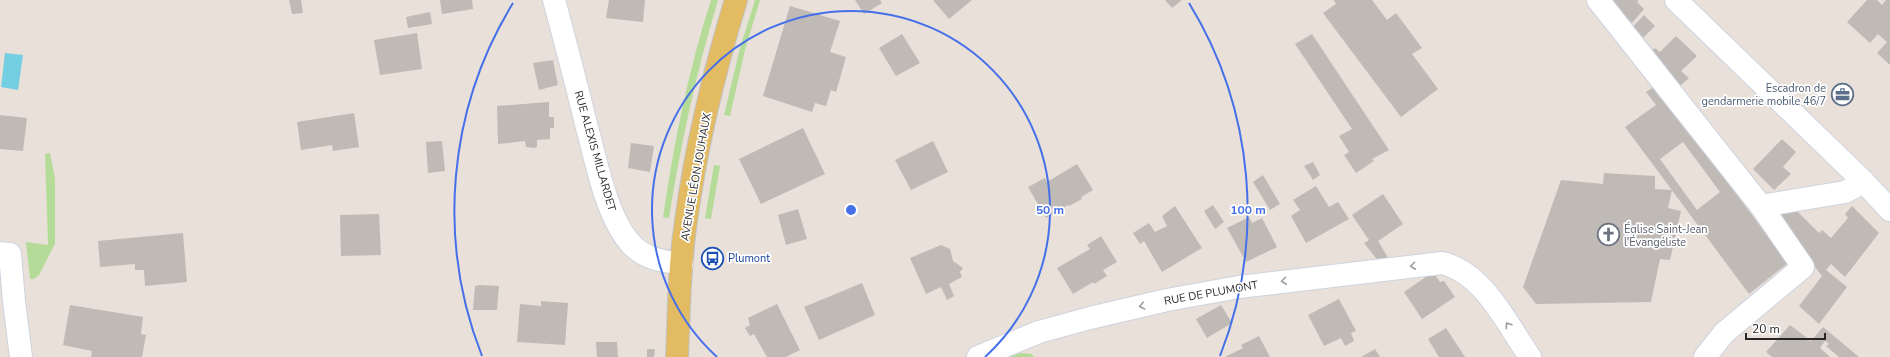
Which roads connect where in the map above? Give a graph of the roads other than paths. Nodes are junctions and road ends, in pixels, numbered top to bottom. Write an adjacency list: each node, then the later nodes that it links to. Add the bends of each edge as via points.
1 (554, 0): 9 (street, RUE ALEXIS MILLARDET, via 598,168 617,223 632,246 643,254 654,259)
2 (736, 0): 9 (main road, AVENUE LÉON JOUHAUX, via 698,148)
3 (1598, 0): 6 (street)
4 (1676, 0): 5 (street)
5 (1864, 182): 6 (street, via 1845,192); 7 (street)
6 (1761, 206): 14 (street, via 1803,267 1724,333)
7 (1890, 210)
8 (0, 253): 10 (street, via 10,254)
9 (682, 264): 11 (main road, AVENUE LÉON JOUHAUX)
10 (21, 357)
11 (677, 357)
12 (978, 357): 13 (street, RUE DE PLUMONT, one-way to 12, via 1477,282 1465,272 1442,263 1239,286 1167,300 1039,332)
13 (1530, 357)
14 (1705, 357)

